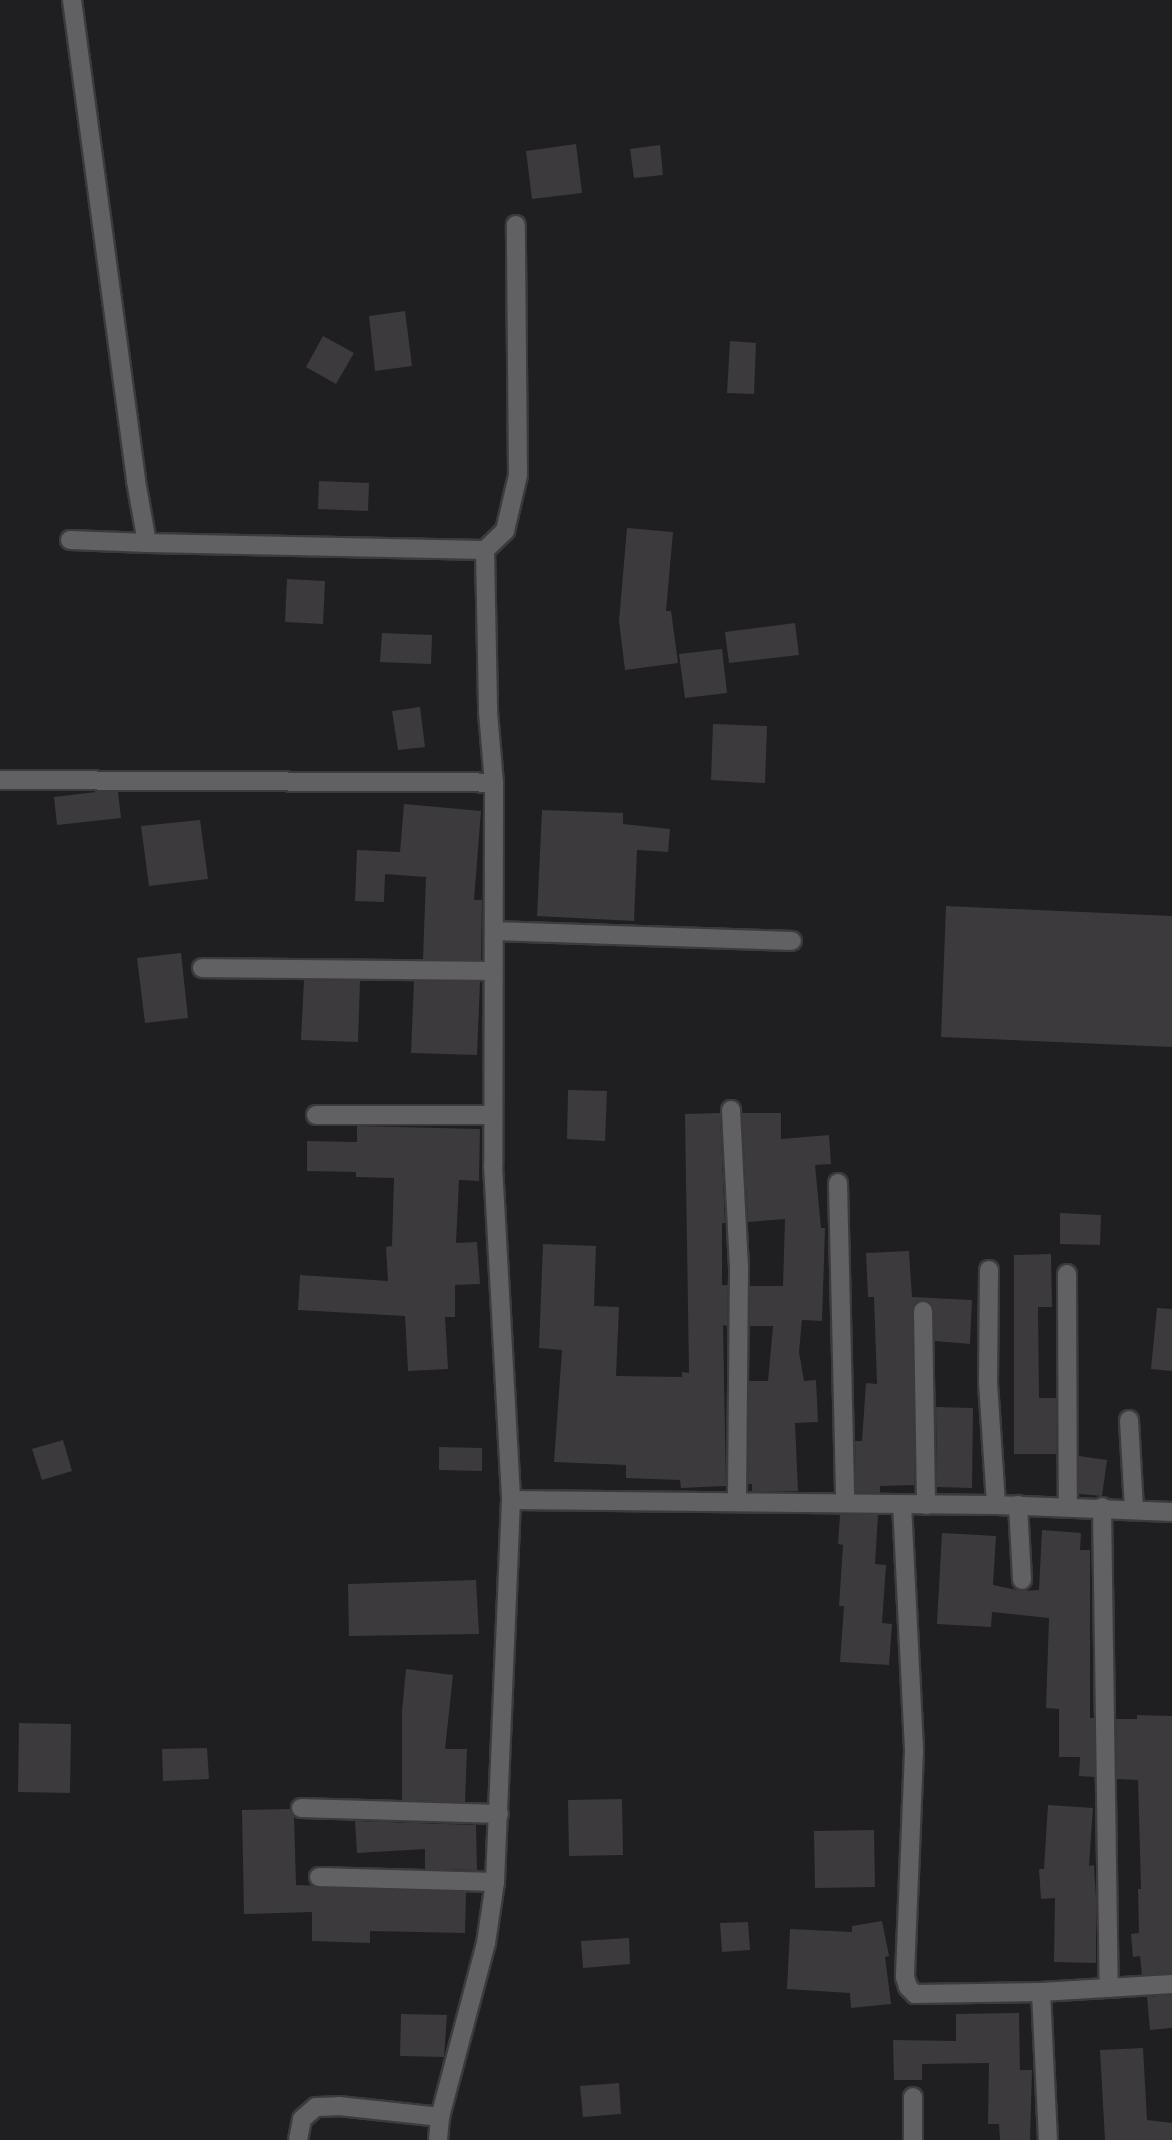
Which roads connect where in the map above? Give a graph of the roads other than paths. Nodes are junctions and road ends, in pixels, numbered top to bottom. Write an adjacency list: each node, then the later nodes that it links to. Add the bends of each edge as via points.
1 (72, 0): 4 (street, via 135,481)
2 (516, 225): 5 (street, via 518,475 505,531)
3 (70, 540): 4 (street)
4 (147, 543): 5 (street)
5 (485, 550): 7 (street, via 488,712)
6 (0, 780): 7 (street)
7 (494, 783): 8 (street)
8 (495, 931): 9 (street); 11 (street)
9 (792, 941)
10 (202, 968): 11 (street)
11 (491, 971): 14 (street)
12 (731, 1110): 21 (street, via 739,1269)
13 (316, 1115): 14 (street)
14 (492, 1115): 20 (street)
15 (838, 1183): 22 (street)
16 (989, 1270): 25 (street, via 988,1383)
17 (1067, 1274): 27 (street)
18 (923, 1311): 24 (street)
19 (1129, 1420): 29 (street)
20 (511, 1500): 21 (street); 33 (street)
21 (737, 1502): 22 (street)
22 (845, 1503): 23 (street)
23 (902, 1504): 24 (street); 38 (street, via 914,1751 905,1977 915,1994)
24 (926, 1505): 25 (street)
25 (996, 1505): 26 (street)
26 (1018, 1505): 27 (street); 31 (street)
27 (1068, 1507): 28 (street)
28 (1102, 1508): 29 (street); 37 (street)
29 (1134, 1509): 30 (street)
30 (1172, 1512)
31 (1022, 1580)
32 (302, 1808): 33 (street)
33 (499, 1814): 35 (street)
34 (319, 1877): 35 (street)
35 (495, 1882): 40 (street, via 486,1943)
36 (1172, 1984): 37 (street)
37 (1109, 1988): 38 (street)
38 (1041, 1992): 44 (street)
39 (913, 2097): 43 (street)
40 (440, 2117): 41 (street, via 316,2107 302,2119); 42 (street)
41 (298, 2140)
42 (438, 2140)
43 (913, 2140)
44 (1048, 2140)

